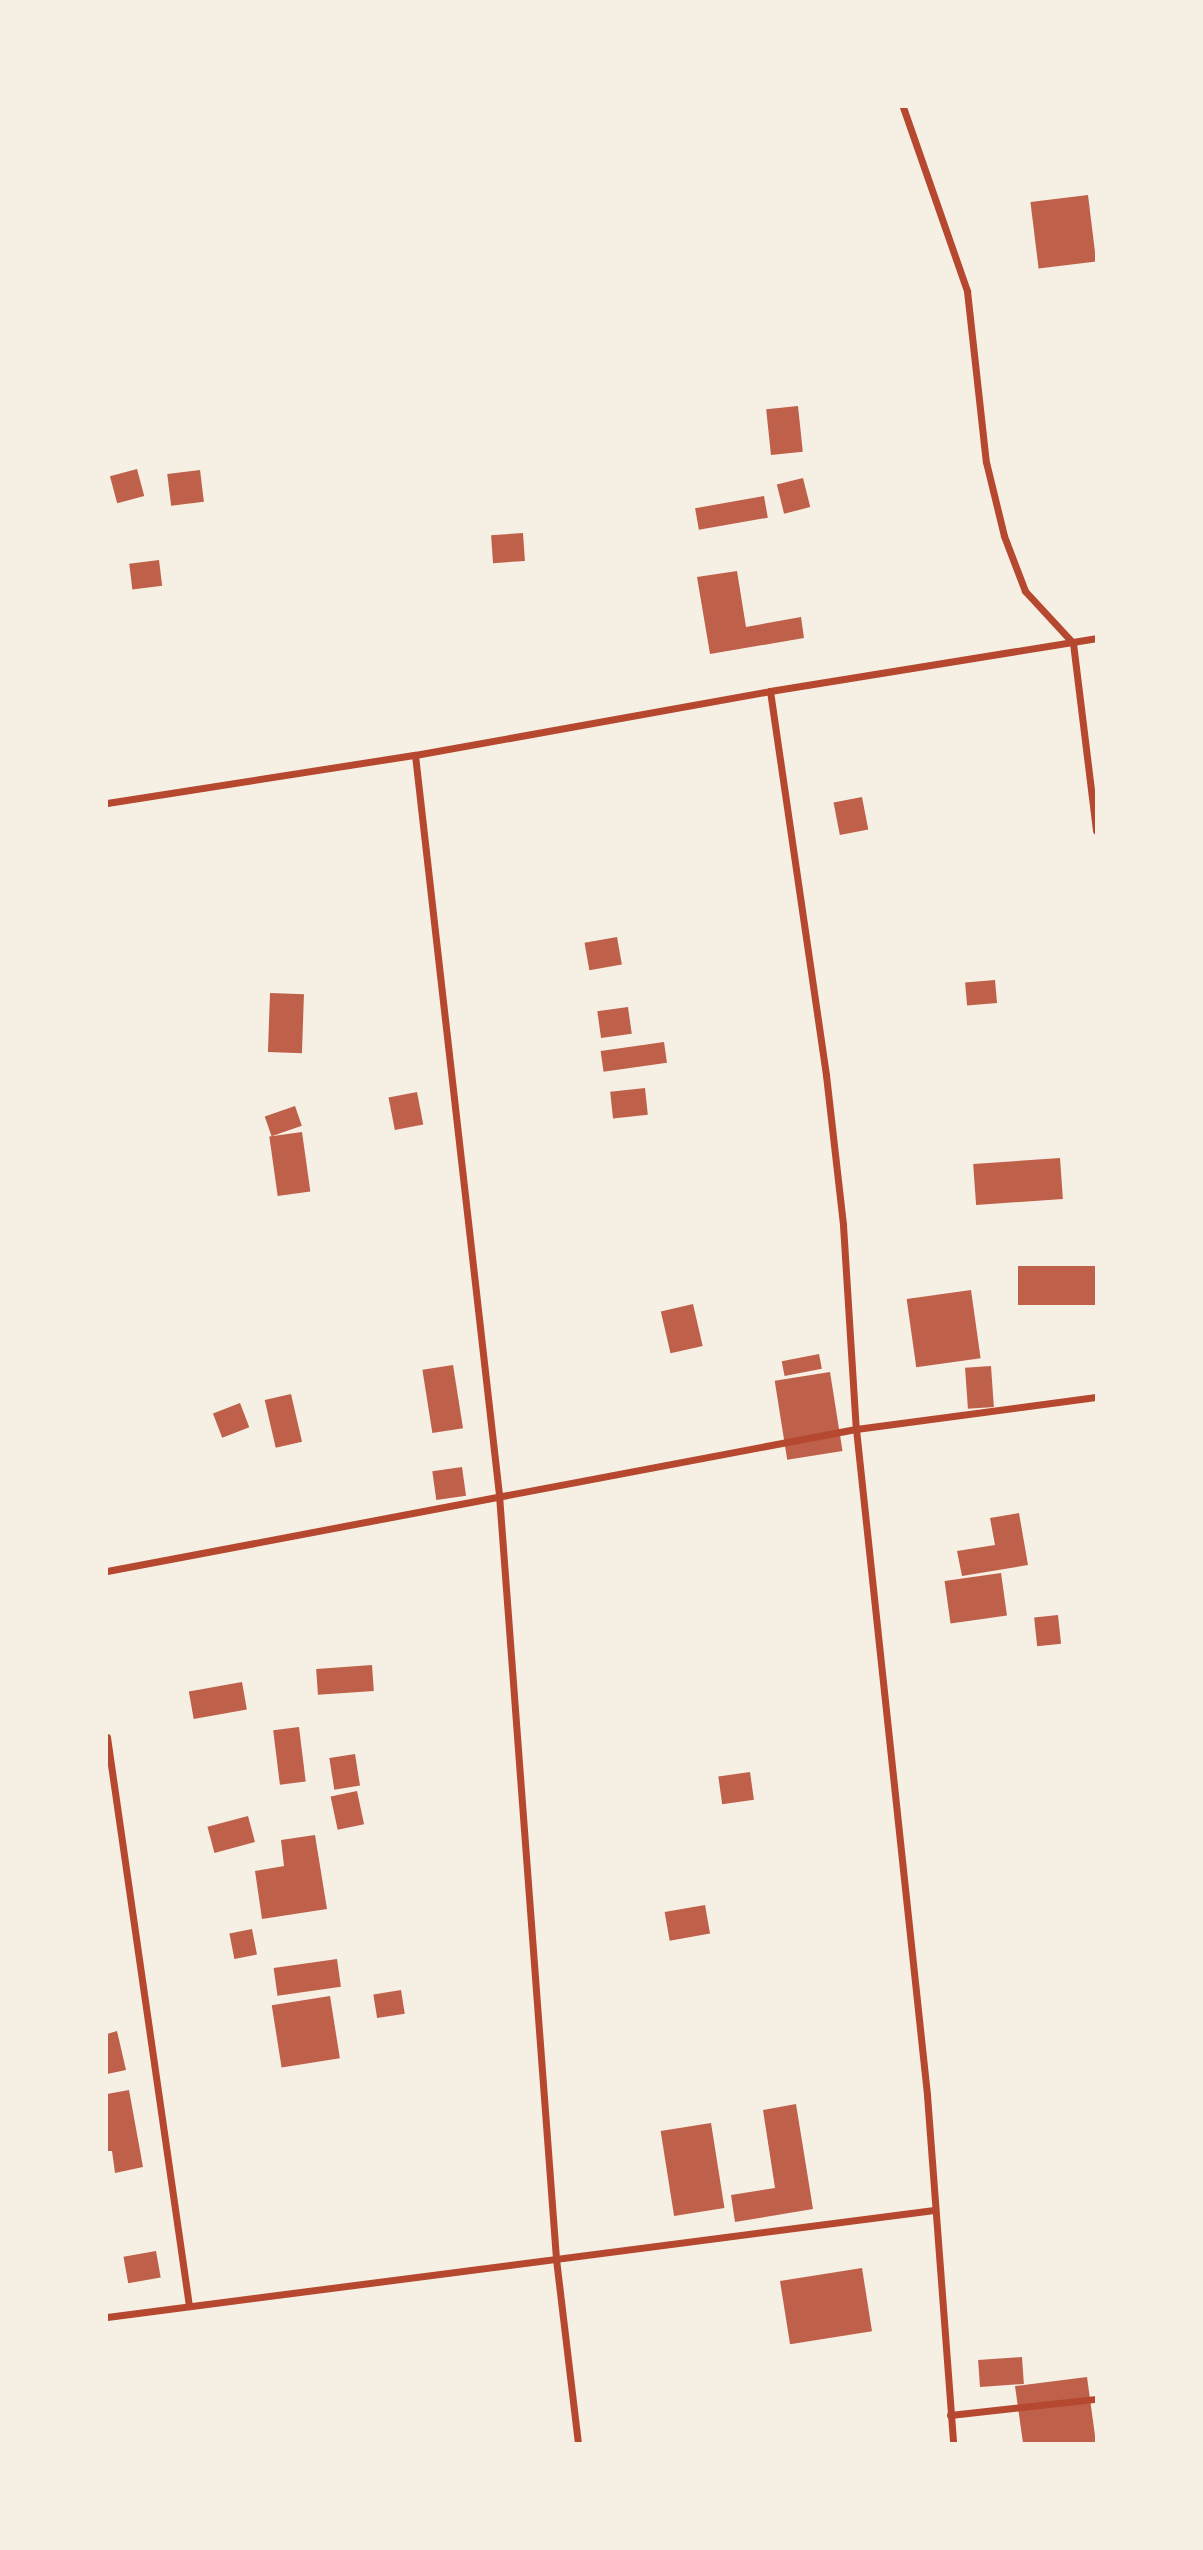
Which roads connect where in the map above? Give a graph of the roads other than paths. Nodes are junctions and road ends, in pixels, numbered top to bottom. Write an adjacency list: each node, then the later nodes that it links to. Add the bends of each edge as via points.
1 (903, 107): 3 (street, via 967,291 986,462 1004,537 1025,591)
2 (1096, 638): 3 (street)
3 (1073, 643): 4 (street); 7 (street)
4 (770, 691): 5 (street); 9 (street, via 827,1075 843,1225)
5 (415, 755): 6 (street); 10 (street)
6 (107, 803)
7 (1096, 831)
8 (1096, 1397): 9 (street)
9 (856, 1429): 10 (street); 13 (street, via 927,2095)
10 (499, 1495): 11 (street); 14 (street)
11 (107, 1571)
12 (107, 1737): 15 (street)
13 (933, 2210): 14 (street); 18 (street)
14 (556, 2259): 15 (street); 19 (street)
15 (189, 2306): 16 (street)
16 (107, 2317)
17 (1096, 2399): 18 (street)
18 (950, 2414): 20 (street)
19 (578, 2443)
20 (953, 2443)

